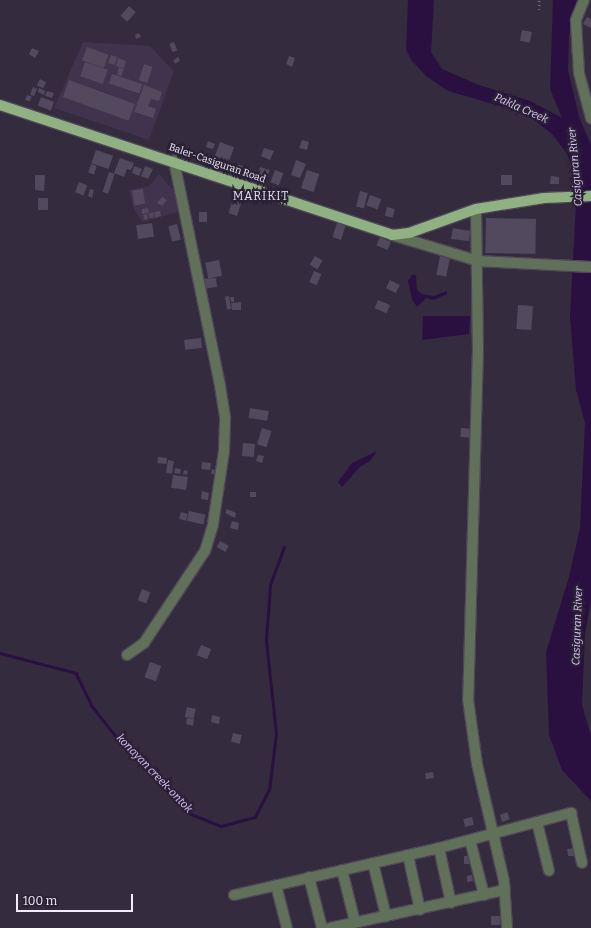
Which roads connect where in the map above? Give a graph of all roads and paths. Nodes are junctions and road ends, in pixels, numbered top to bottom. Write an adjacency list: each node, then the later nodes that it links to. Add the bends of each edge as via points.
1 (540, 0): 3 (path)
2 (584, 0): 5 (street, via 576,20 579,73)
3 (539, 10)
4 (0, 105): 6 (main road, Baler-Casiguran Road)
5 (591, 118)
6 (174, 161): 9 (main road, Baler-Casiguran Road); 12 (street, via 220,385 225,417 224,452 213,524 205,551 149,637 139,648)
7 (591, 196): 8 (main road, Baler-Casiguran Road, via 544,198)
8 (476, 209): 9 (main road, Baler-Casiguran Road, via 409,233); 10 (street)
9 (392, 235): 10 (street)
10 (478, 261): 11 (street); 14 (street, via 476,421 467,675 477,764)
11 (591, 267)
12 (127, 655)
13 (537, 822): 14 (street); 19 (street, via 571,813); 21 (street)
14 (494, 834): 15 (street); 24 (street)
15 (470, 840): 16 (street); 26 (street)
16 (439, 848): 17 (street); 27 (street)
17 (408, 855): 18 (street); 28 (street)
18 (373, 863): 20 (street); 29 (street)
19 (582, 863)
20 (342, 870): 22 (street); 30 (street)
21 (550, 871)
22 (309, 877): 23 (street); 32 (street)
23 (276, 885): 25 (street); 31 (street)
24 (505, 890): 26 (street); 34 (street)
25 (234, 895)
26 (484, 896): 27 (street)
27 (451, 903): 28 (street)
28 (420, 910): 29 (street)
29 (386, 916): 30 (street)
30 (355, 922): 33 (street)
31 (287, 928)
32 (322, 928)
33 (330, 928)
34 (507, 928)

